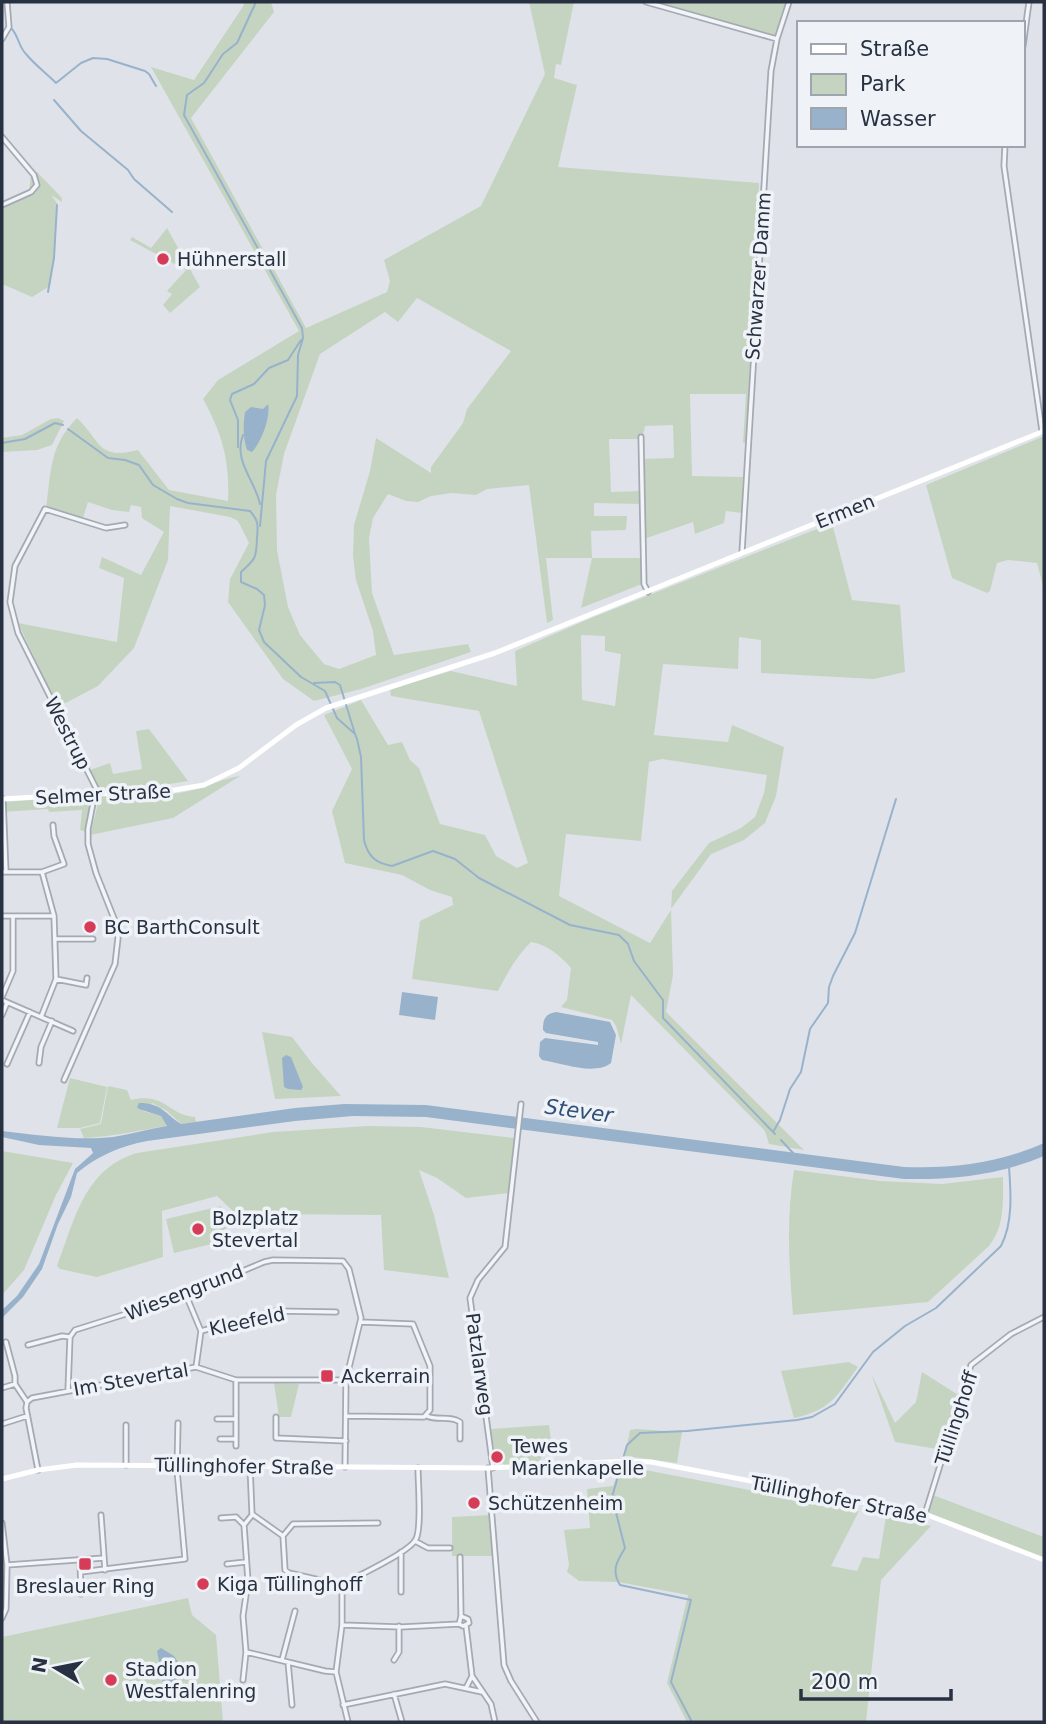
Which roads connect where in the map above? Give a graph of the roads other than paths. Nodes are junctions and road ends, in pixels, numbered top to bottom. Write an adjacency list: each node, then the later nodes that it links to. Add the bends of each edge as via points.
1 (8, 2): 6 (street, via 9,27)
2 (646, 2): 7 (street)
3 (789, 2): 7 (street, Schwarzer Damm)
4 (1029, 2): 5 (street)
5 (1025, 31)
6 (2, 39)
7 (776, 39): 14 (street, Schwarzer Damm)
8 (2, 137): 10 (street, via 37,185)
9 (1005, 147): 11 (street, Ermen)
10 (2, 205)
11 (1043, 431): 14 (main road, Ermen)
12 (641, 438): 15 (street)
13 (125, 525): 17 (street, Westrup, via 106,528 44,509 15,566 11,588 18,633)
14 (742, 553): 15 (main road, Ermen)
15 (648, 592): 16 (main road, Ermen, via 495,653)
16 (346, 700): 17 (main road, Selmer Straße, via 296,725 239,768 204,785 157,793)
17 (96, 794): 18 (main road, Selmer Straße); 38 (street, Westrup, via 88,844 117,926 118,946 115,964)
18 (2, 799): 20 (street)
19 (53, 825): 21 (street, via 64,864)
20 (4, 872): 21 (street)
21 (42, 872): 24 (street)
22 (2, 916): 23 (street)
23 (13, 916): 24 (street); 29 (street, via 13,971)
24 (54, 916): 25 (street)
25 (55, 939): 26 (street); 28 (street)
26 (93, 939)
27 (88, 978): 28 (street, via 86,985)
28 (56, 979): 33 (street)
29 (2, 999): 30 (street)
30 (7, 1003): 31 (street); 32 (street)
31 (30, 1012): 33 (street); 37 (street)
32 (2, 1015)
33 (41, 1017): 34 (street)
34 (52, 1021): 35 (street); 36 (street)
35 (73, 1031)
36 (39, 1063)
37 (7, 1064)
38 (64, 1080)
39 (521, 1106): 74 (street, Patzlarweg, via 505,1247 478,1280 470,1298)
40 (186, 1294): 43 (street, Wiesengrund, via 273,1260 343,1261); 44 (street, Kleefeld); 45 (street, Wiesengrund, via 75,1331)
41 (336, 1312): 44 (street, Kleefeld, via 276,1311)
42 (1044, 1317): 78 (street, Tüllinghoff, via 1011,1334 971,1365)
43 (361, 1322): 50 (street, Wiesengrund); 57 (street, via 413,1324 430,1366)
44 (201, 1331): 48 (street, Kleefeld)
45 (69, 1337): 47 (street, Wiesengrund); 53 (street)
46 (6, 1342): 51 (street)
47 (28, 1345)
48 (196, 1367): 49 (street, Im Stevertal); 53 (street, Im Stevertal)
49 (236, 1380): 50 (street, Im Stevertal); 60 (street)
50 (346, 1380): 56 (street, Wiesengrund)
51 (15, 1384): 52 (street); 54 (street)
52 (2, 1388)
53 (68, 1391): 54 (street, Im Stevertal)
54 (27, 1402): 55 (street)
55 (27, 1416): 62 (street); 75 (street)
56 (346, 1416): 57 (street); 67 (street, Wiesengrund)
57 (427, 1416): 65 (street, via 457,1419)
58 (276, 1417): 67 (street, via 276,1438)
59 (217, 1419): 60 (street)
60 (235, 1419): 66 (street)
61 (177, 1423): 70 (street)
62 (2, 1424)
63 (126, 1425): 69 (street)
64 (220, 1439): 66 (street)
65 (460, 1439)
66 (236, 1440): 68 (street)
67 (346, 1441): 72 (street, Wiesengrund)
68 (236, 1446)
69 (126, 1465): 70 (main road, Tüllinghofer Straße); 75 (main road, Tüllinghofer Straße)
70 (177, 1465): 71 (main road, Tüllinghofer Straße); 95 (street, via 185,1559)
71 (250, 1466): 72 (main road, Tüllinghofer Straße); 77 (street)
72 (345, 1467): 73 (main road, Tüllinghofer Straße)
73 (418, 1468): 74 (main road, Tüllinghofer Straße); 85 (street)
74 (491, 1468): 78 (main road, Tüllinghofer Straße, via 628,1461); 122 (street, via 504,1665)
75 (38, 1470): 76 (main road, Tüllinghofer Straße)
76 (2, 1479)
77 (252, 1514): 83 (street); 84 (street)
78 (925, 1514): 91 (main road, Tüllinghofer Straße)
79 (101, 1515): 89 (street)
80 (221, 1518): 83 (street, via 236,1517)
81 (378, 1522): 84 (street, via 293,1524)
82 (2, 1524): 94 (street)
83 (244, 1525): 92 (street)
84 (283, 1535): 97 (street, via 285,1570)
85 (415, 1541): 86 (street, via 428,1548); 87 (street)
86 (450, 1548)
87 (401, 1552): 97 (street); 98 (street)
88 (460, 1557): 101 (street)
89 (104, 1558): 90 (street); 95 (street)
90 (80, 1560): 94 (street); 96 (street)
91 (1044, 1560)
92 (246, 1562): 93 (street); 107 (street)
93 (227, 1564)
94 (7, 1565): 102 (street)
95 (105, 1570): 96 (street)
96 (80, 1572): 99 (street)
97 (342, 1585): 104 (street)
98 (401, 1592)
99 (81, 1594)
100 (295, 1611): 108 (street)
101 (461, 1616): 103 (street); 106 (street, via 468,1619)
102 (2, 1618)
103 (460, 1624): 105 (street); 106 (street)
104 (342, 1625): 105 (street); 111 (street)
105 (399, 1626): 109 (street, via 399,1652)
106 (466, 1626): 112 (street)
107 (246, 1652): 108 (street); 113 (street)
108 (282, 1660): 110 (street)
109 (394, 1660)
110 (288, 1662): 111 (street); 117 (street)
111 (336, 1672): 118 (street)
112 (472, 1676): 114 (street); 115 (street)
113 (243, 1680)
114 (466, 1688): 115 (street); 116 (street, via 445,1684)
115 (482, 1692): 121 (street)
116 (394, 1694): 118 (street); 120 (street)
117 (292, 1705)
118 (342, 1705): 119 (street)
119 (348, 1722)
120 (402, 1722)
121 (495, 1722)
122 (537, 1722)

